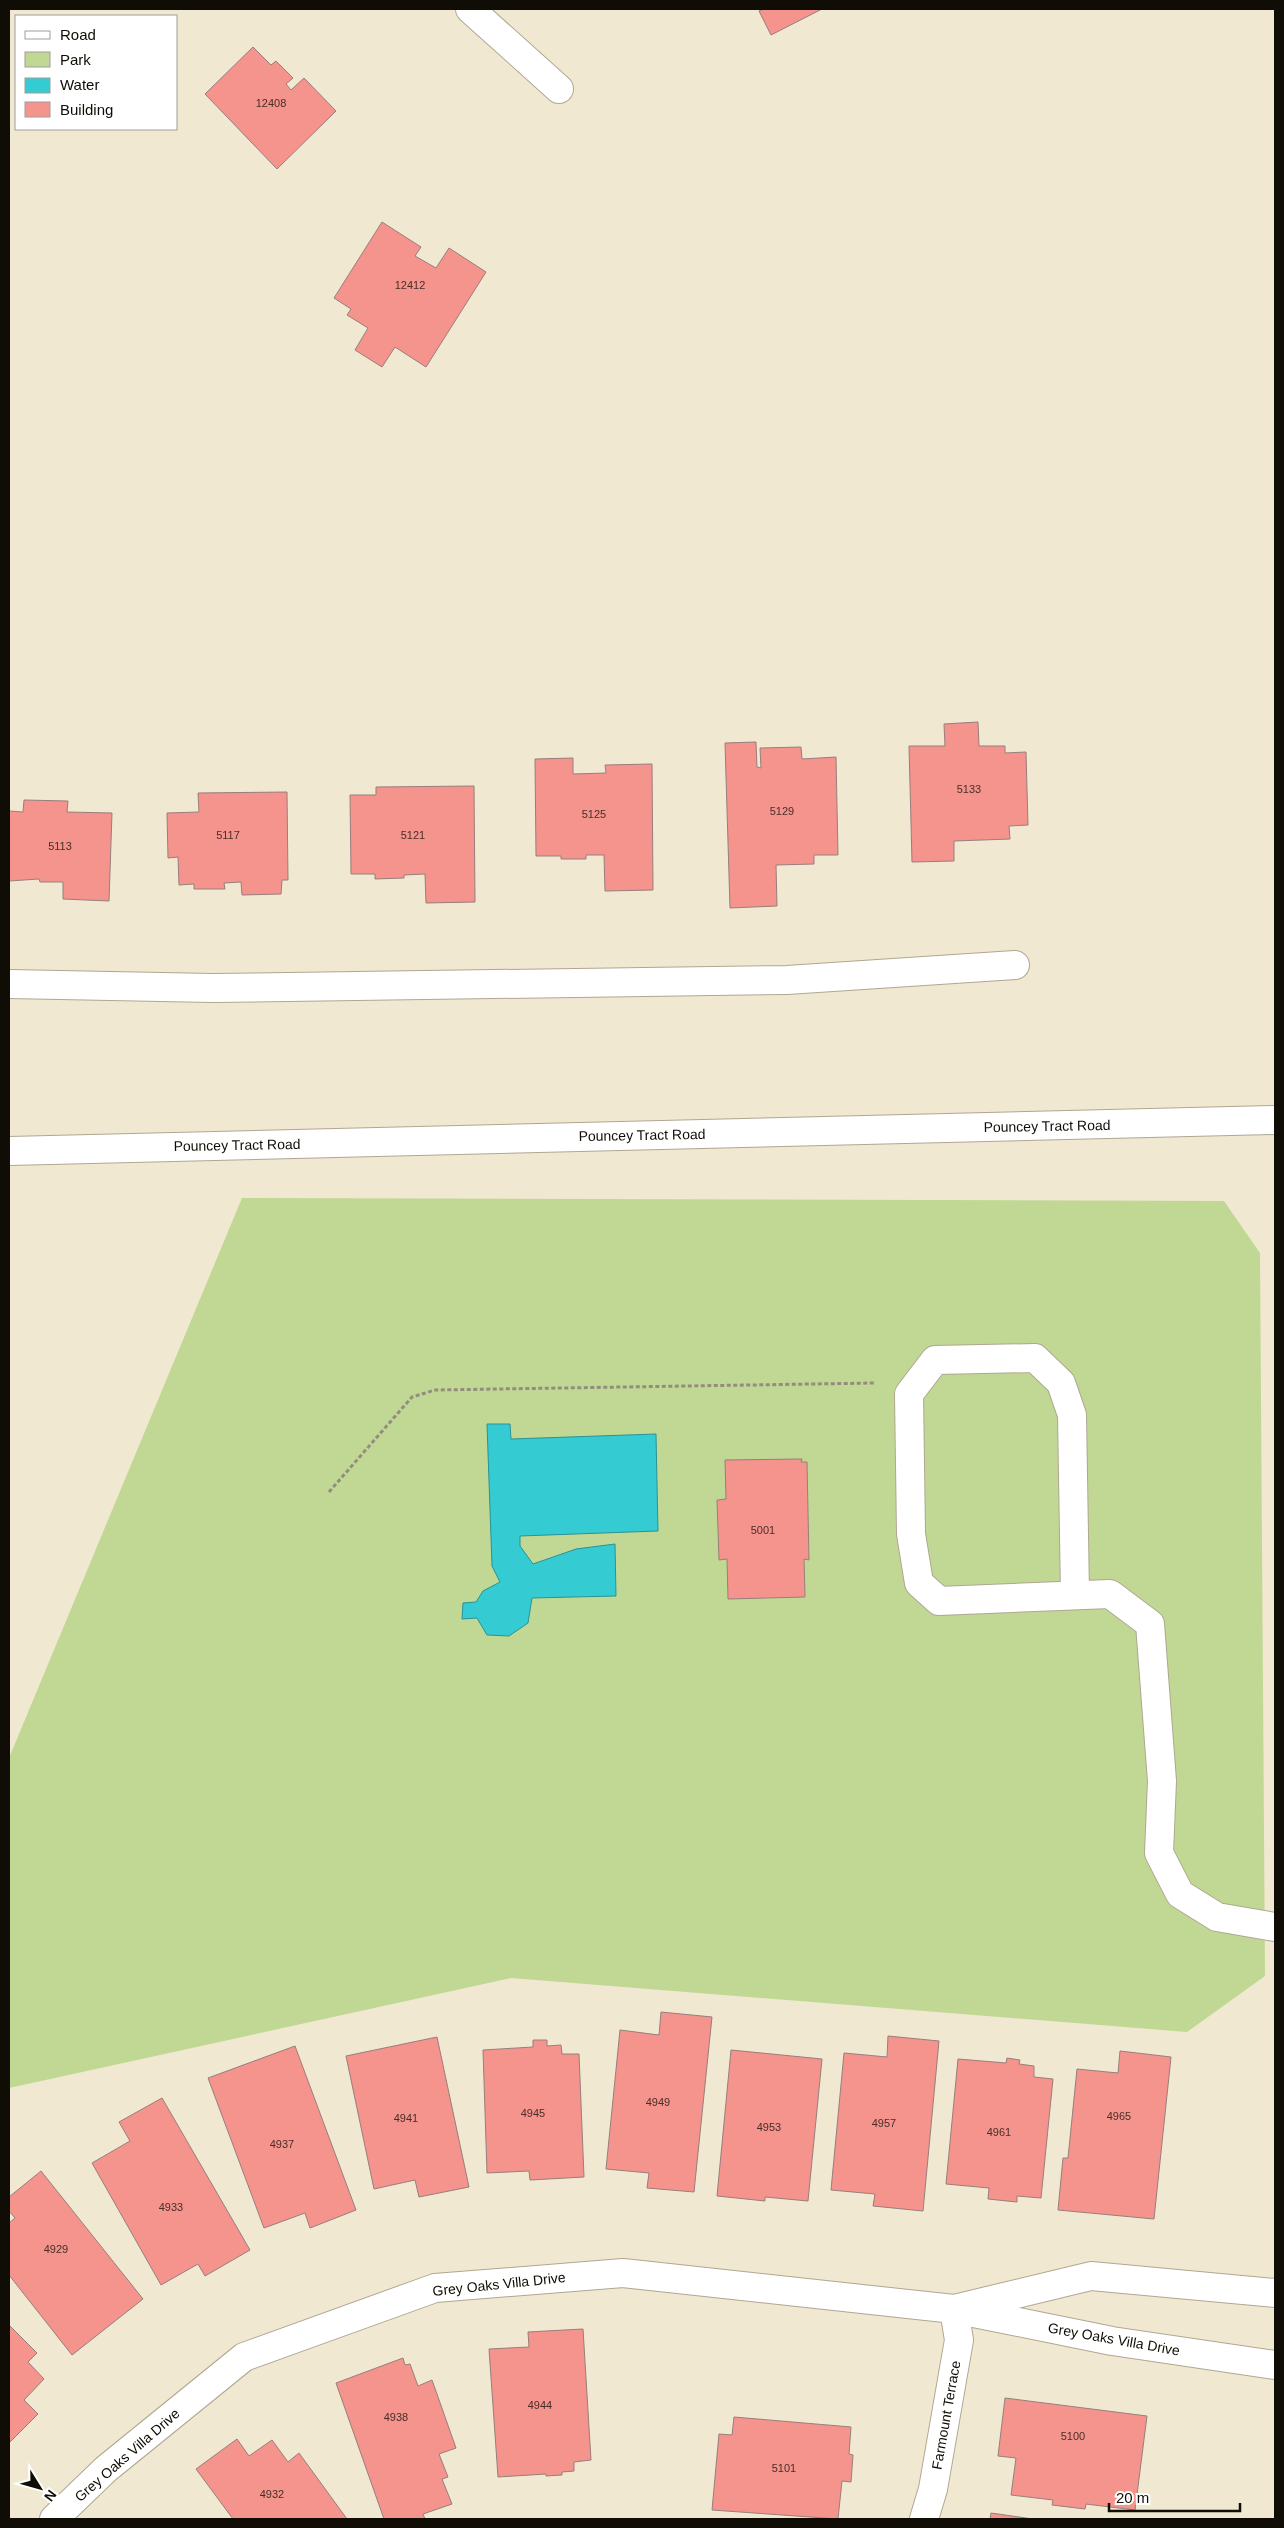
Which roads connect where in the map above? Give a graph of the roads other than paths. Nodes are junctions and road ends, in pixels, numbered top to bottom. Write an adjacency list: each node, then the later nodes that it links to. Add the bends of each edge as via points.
1 (470, 9): 2 (street)
2 (559, 89)
3 (1015, 965): 4 (street, via 787,980 212,988)
4 (9, 984)
5 (1275, 1120): 6 (street, Pouncey Tract Road)
6 (9, 1151)
7 (1074, 1595): 7 (street, via 939,1601 920,1583 911,1534 909,1394 934,1360 1035,1358 1060,1384 1072,1415); 8 (street, via 1110,1594 1150,1624 1162,1781 1159,1854 1180,1894 1217,1917)
8 (1275, 1927)
9 (1275, 2293): 10 (street, Grey Oaks Villa Drive, via 1091,2276)
10 (954, 2309): 11 (street, Grey Oaks Villa Drive, via 1112,2341); 12 (street, Grey Oaks Villa Drive, via 623,2273 435,2288 244,2357 106,2469); 13 (street, Farmount Terrace, via 959,2340 933,2489)
11 (1275, 2365)
12 (54, 2519)
13 (924, 2519)

